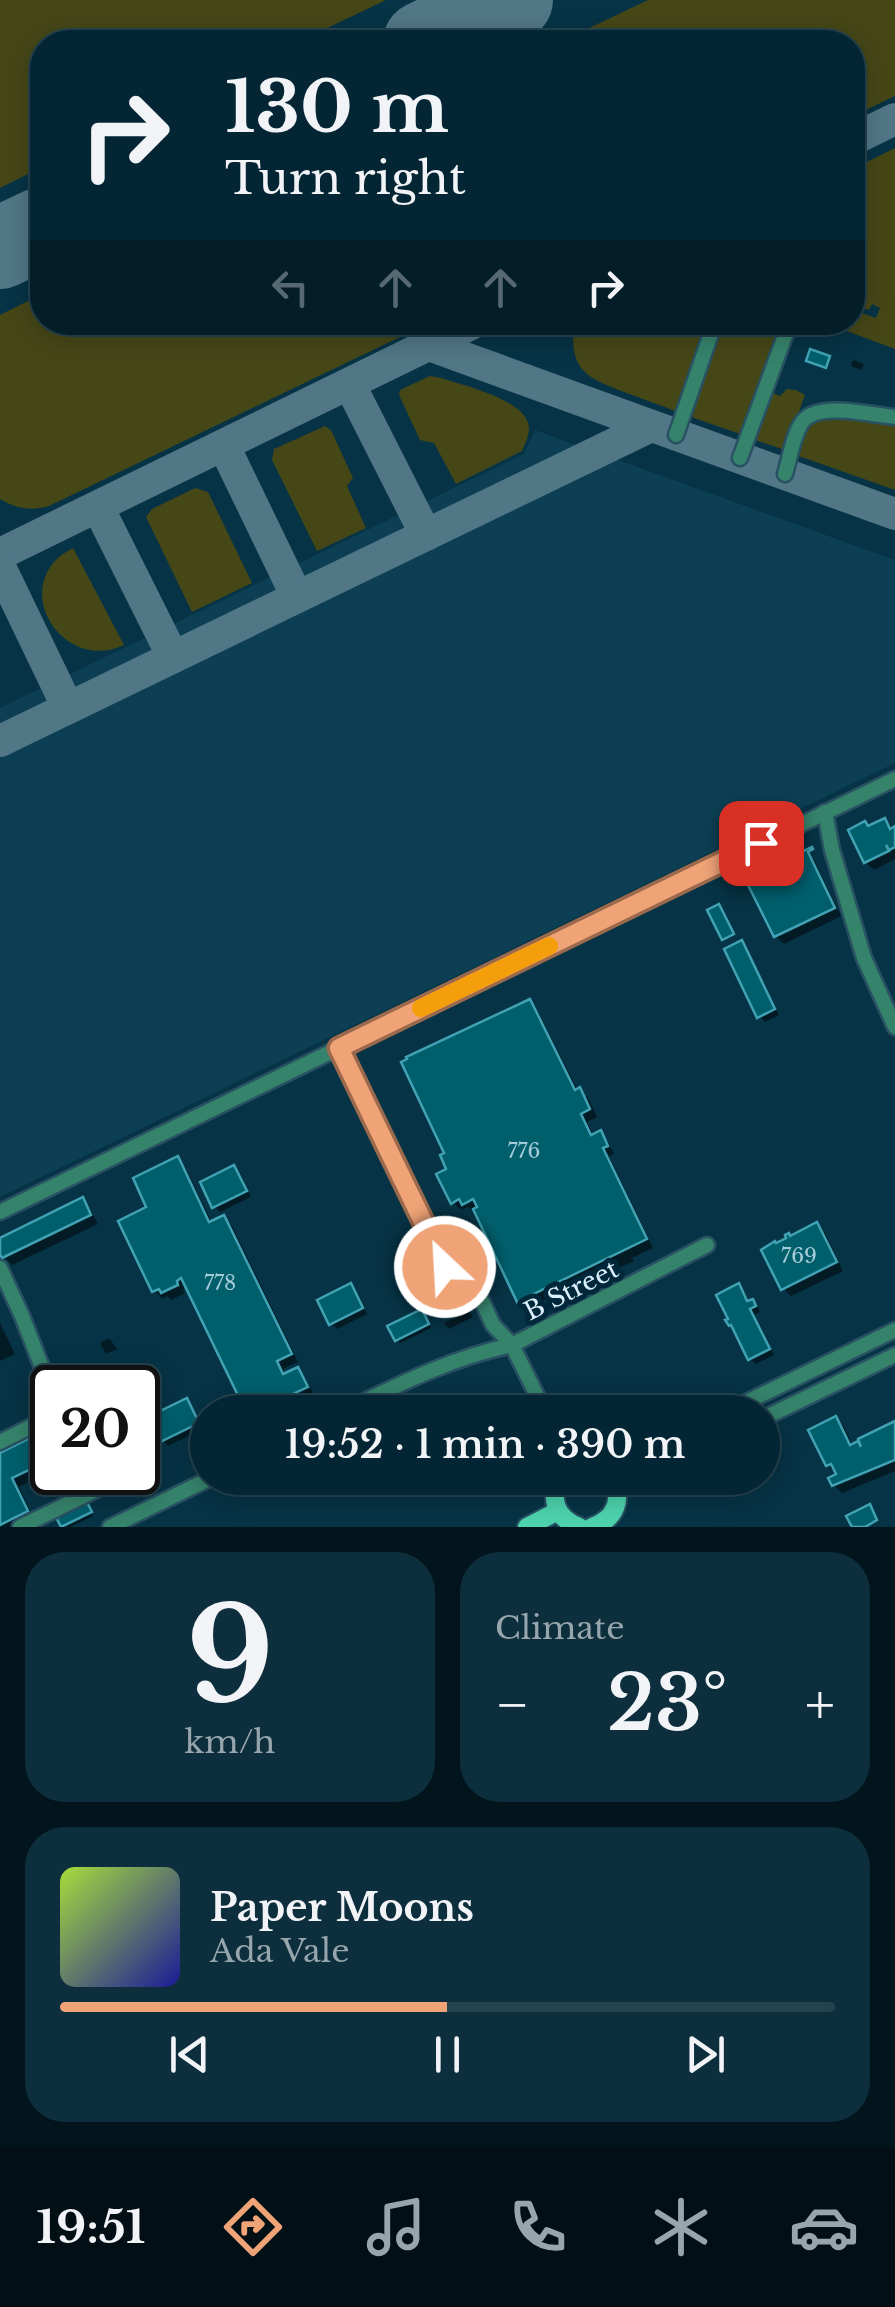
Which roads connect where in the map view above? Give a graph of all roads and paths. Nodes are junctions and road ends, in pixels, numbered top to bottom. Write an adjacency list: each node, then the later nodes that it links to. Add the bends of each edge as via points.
1 (711, 335): 4 (street)
2 (785, 335): 5 (street)
3 (895, 417): 6 (street, via 829,410 808,416)
4 (676, 435)
5 (740, 458)
6 (785, 474)
7 (895, 779): 8 (street)
8 (825, 812): 9 (street, via 864,958); 10 (street)
9 (895, 1027)
10 (339, 1048): 11 (street); 15 (street, via 445,1267 476,1288 492,1326)
11 (0, 1212)
12 (707, 1245): 15 (street, B Street)
13 (0, 1268): 17 (street)
14 (895, 1330): 20 (street)
15 (512, 1346): 18 (street, B Street, via 431,1369); 19 (street)
16 (895, 1355): 21 (street)
17 (41, 1365)
18 (377, 1395)
19 (536, 1395)
20 (761, 1395)
21 (780, 1410)
22 (30, 1427): 23 (street)
23 (0, 1442)
24 (190, 1488): 31 (street)
25 (86, 1495): 30 (street)
26 (555, 1495): 28 (main road)
27 (615, 1495): 29 (main road)
28 (558, 1511): 32 (main road); 33 (main road)
29 (604, 1524)
30 (20, 1527)
31 (110, 1527)
32 (527, 1527)
33 (579, 1527)

